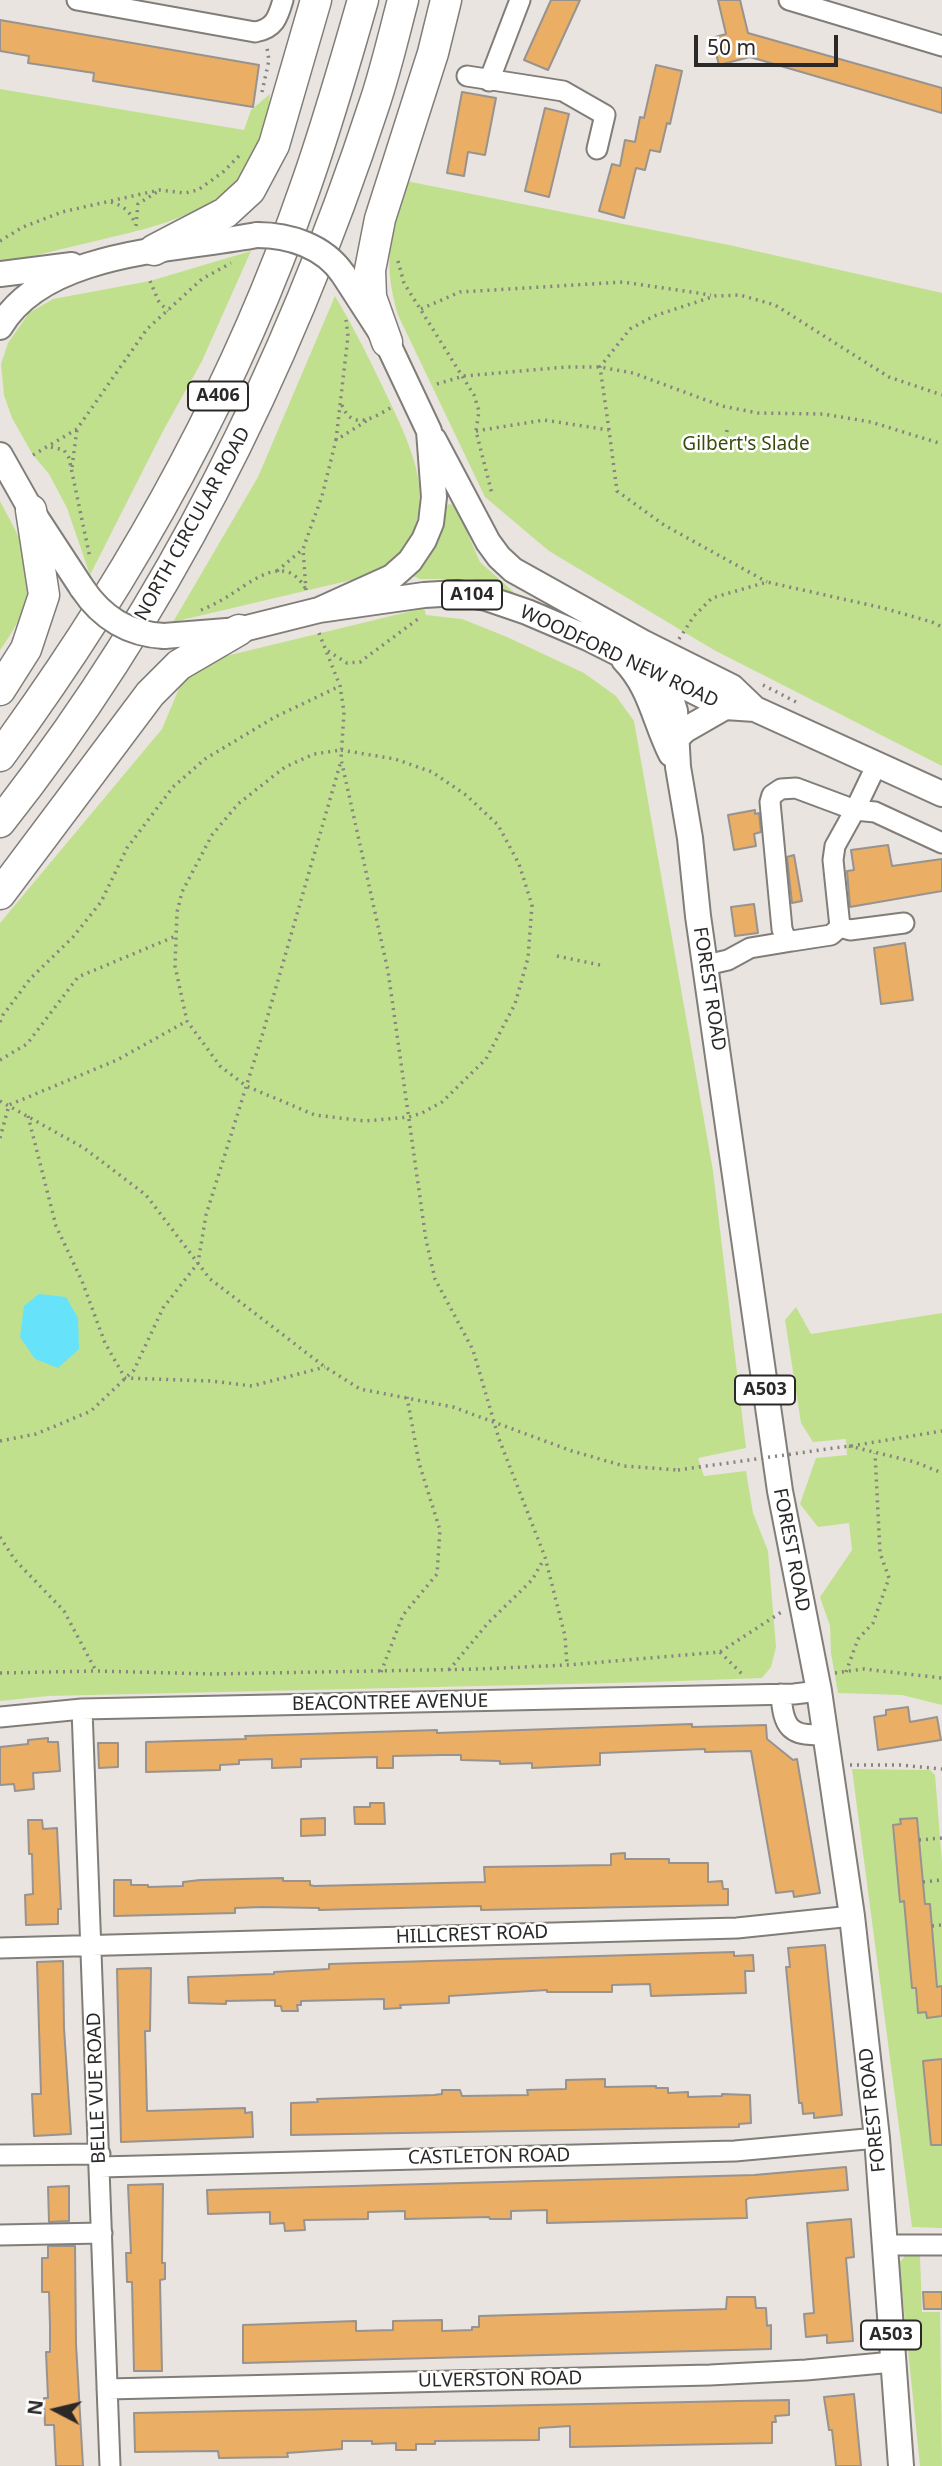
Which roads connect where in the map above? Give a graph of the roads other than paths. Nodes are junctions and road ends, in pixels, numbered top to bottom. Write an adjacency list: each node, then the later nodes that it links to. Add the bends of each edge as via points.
1 (77, 0): 2 (street, via 258,39 278,17)
2 (283, 0)
3 (316, 0): 13 (highway, via 274,145 250,190 225,213)
4 (363, 0): 30 (highway, NORTH CIRCULAR ROAD / A406, via 305,190 219,393 117,584)
5 (403, 0): 35 (highway, NORTH CIRCULAR ROAD / A406, via 376,101 331,227 255,411 150,606 100,685)
6 (446, 0): 17 (highway, via 380,219 370,270 371,298)
7 (520, 0): 11 (street)
8 (789, 0): 9 (street)
9 (942, 46)
10 (467, 76): 11 (street)
11 (489, 81): 12 (street, via 563,91 605,115)
12 (597, 149)
13 (155, 250): 14 (main road, WOODFORD NEW ROAD); 17 (main road, WOODFORD NEW ROAD, bridge, via 257,235 283,236 307,244 343,274)
14 (108, 261): 15 (main road); 16 (main road, via 44,285)
15 (0, 274)
16 (0, 327)
17 (387, 342): 18 (main road, WOODFORD NEW ROAD)
18 (429, 430): 21 (main road, via 433,501 431,523 420,546 393,577); 23 (main road, WOODFORD NEW ROAD / A104, via 499,557 529,580)
19 (0, 456): 20 (main road)
20 (31, 510): 22 (main road, bridge, via 82,589 116,624 164,636); 26 (highway, via 44,595 26,649)
21 (319, 622): 22 (main road); 24 (main road, WOODFORD NEW ROAD / A104, via 420,595 458,593 527,612)
22 (239, 630): 37 (highway, via 179,665 150,694)
23 (642, 642): 25 (main road, FOREST ROAD / A503); 28 (main road, WOODFORD NEW ROAD / A104, via 732,687)
24 (615, 650): 25 (main road, WOODFORD NEW ROAD / A104); 32 (main road, A503, via 638,675)
25 (658, 673): 27 (main road, WOODFORD NEW ROAD / A104); 29 (main road, FOREST ROAD / A503, via 675,711)
26 (0, 690)
27 (726, 707): 28 (main road, WOODFORD NEW ROAD / A104); 29 (main road)
28 (755, 709): 31 (main road, WOODFORD NEW ROAD / A104)
29 (677, 738): 32 (main road, FOREST ROAD / A503)
30 (0, 756)
31 (877, 764): 33 (main road, WOODFORD NEW ROAD / A104); 34 (street)
32 (678, 767): 41 (main road, FOREST ROAD / A503)
33 (942, 794)
34 (855, 810): 36 (street, via 875,812); 39 (street, via 835,846 833,860); 40 (street, via 796,788 772,795 782,929)
35 (0, 822)
36 (942, 844)
37 (0, 894)
38 (904, 923): 39 (street, via 850,930)
39 (840, 926): 40 (street, via 831,935)
40 (792, 941): 41 (street, via 750,948)
41 (706, 965): 42 (main road, FOREST ROAD / A503, via 780,1490)
42 (827, 1682): 43 (street, BEACONTREE AVENUE); 46 (main road, FOREST ROAD / A503)
43 (771, 1694): 44 (street, BEACONTREE AVENUE); 46 (street, via 789,1727 803,1735)
44 (82, 1709): 45 (street, BEACONTREE AVENUE); 48 (street, BELLE VUE ROAD)
45 (0, 1717)
46 (825, 1734): 47 (main road, FOREST ROAD / A503)
47 (852, 1916): 48 (street, HILLCREST ROAD, via 737,1928); 50 (main road, FOREST ROAD / A503)
48 (92, 1945): 49 (street, HILLCREST ROAD); 52 (street, BELLE VUE ROAD)
49 (0, 1948)
50 (877, 2138): 52 (street, CASTLETON ROAD, via 735,2151); 55 (main road, FOREST ROAD / A503)
51 (0, 2155): 52 (street, CASTLETON ROAD)
52 (100, 2160): 53 (street, BELLE VUE ROAD)
53 (102, 2233): 54 (street); 58 (street, BELLE VUE ROAD)
54 (0, 2235)
55 (885, 2245): 56 (street); 57 (main road, FOREST ROAD / A503)
56 (942, 2245)
57 (893, 2362): 58 (street, ULVERSTON ROAD, via 710,2375); 60 (main road, FOREST ROAD / A503)
58 (107, 2389): 59 (street, BELLE VUE ROAD)
59 (110, 2466)
60 (901, 2466)

